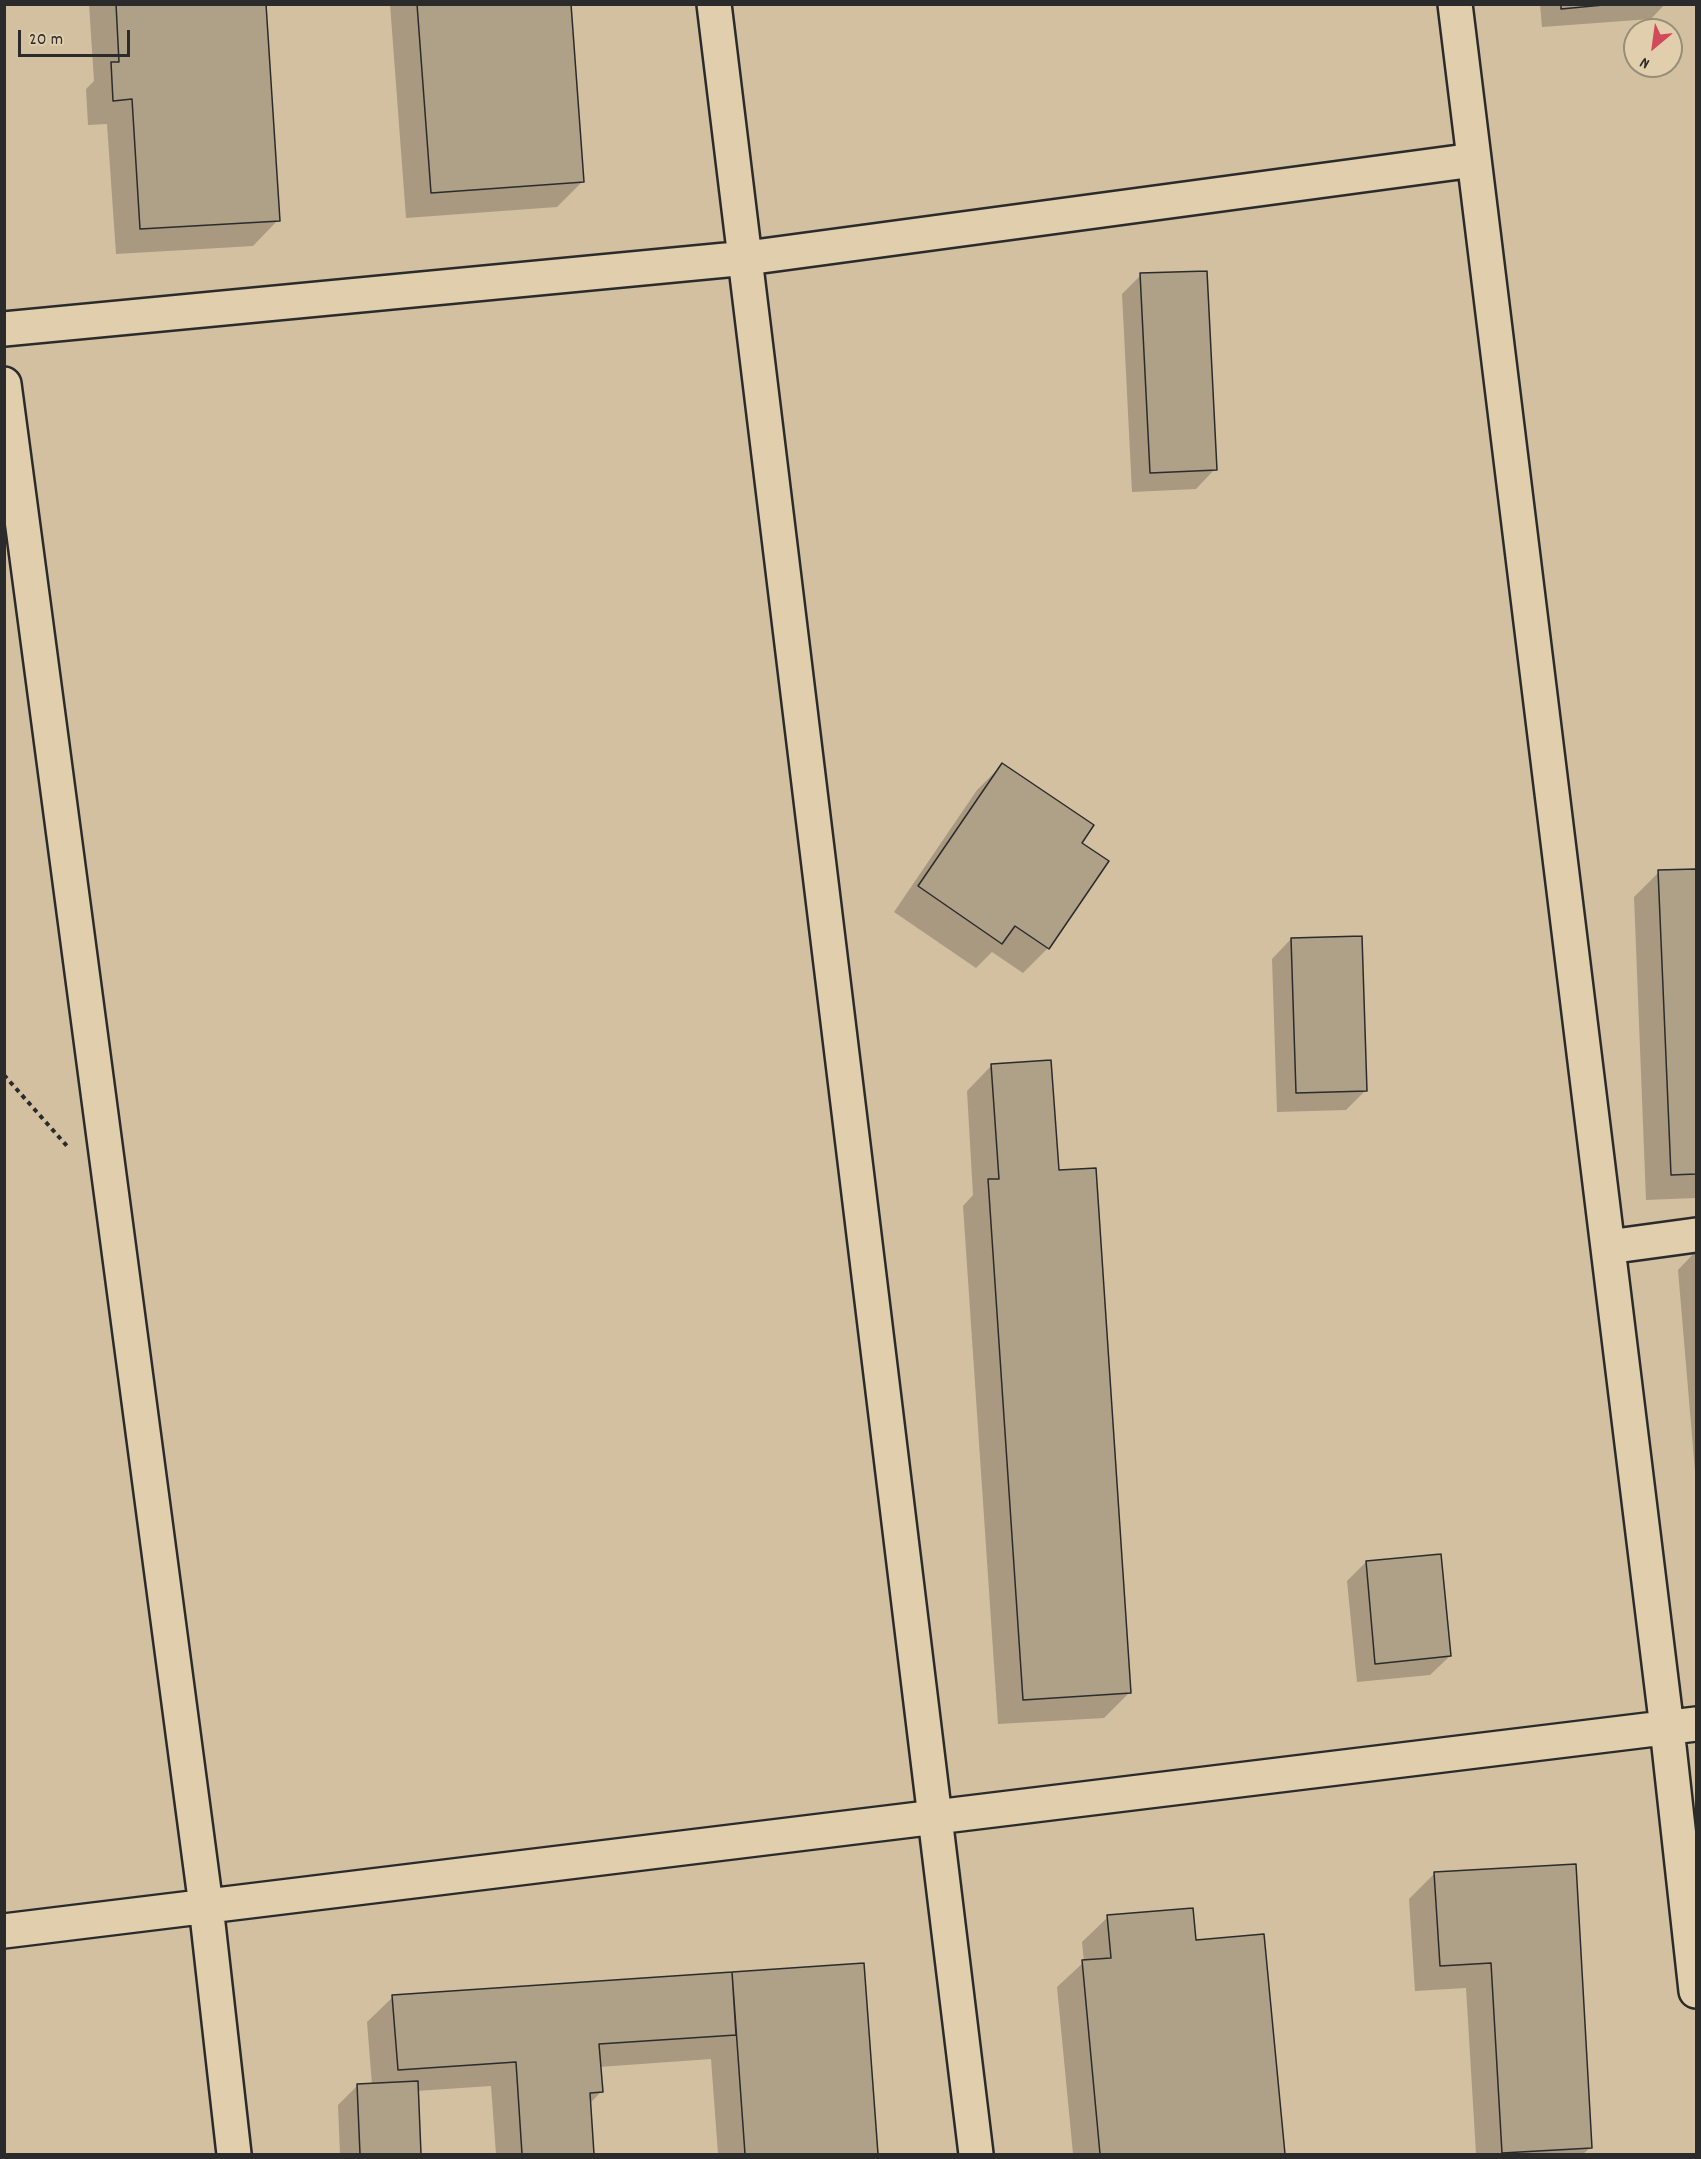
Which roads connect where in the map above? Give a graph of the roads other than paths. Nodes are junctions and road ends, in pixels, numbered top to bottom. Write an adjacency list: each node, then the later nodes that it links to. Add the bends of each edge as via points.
1 (714, 4): 4 (lane)
2 (1455, 4): 3 (lane)
3 (1474, 160): 4 (lane); 8 (lane)
4 (747, 258): 5 (lane); 10 (lane)
5 (4, 329)
6 (4, 384): 11 (lane)
7 (1696, 1235): 8 (lane)
8 (1608, 1247): 9 (lane)
9 (1682, 1726): 10 (lane); 13 (lane)
10 (937, 1817): 11 (lane); 15 (lane)
11 (206, 1906): 12 (lane); 14 (lane)
12 (4, 1931)
13 (1696, 1991)
14 (234, 2154)
15 (976, 2154)

